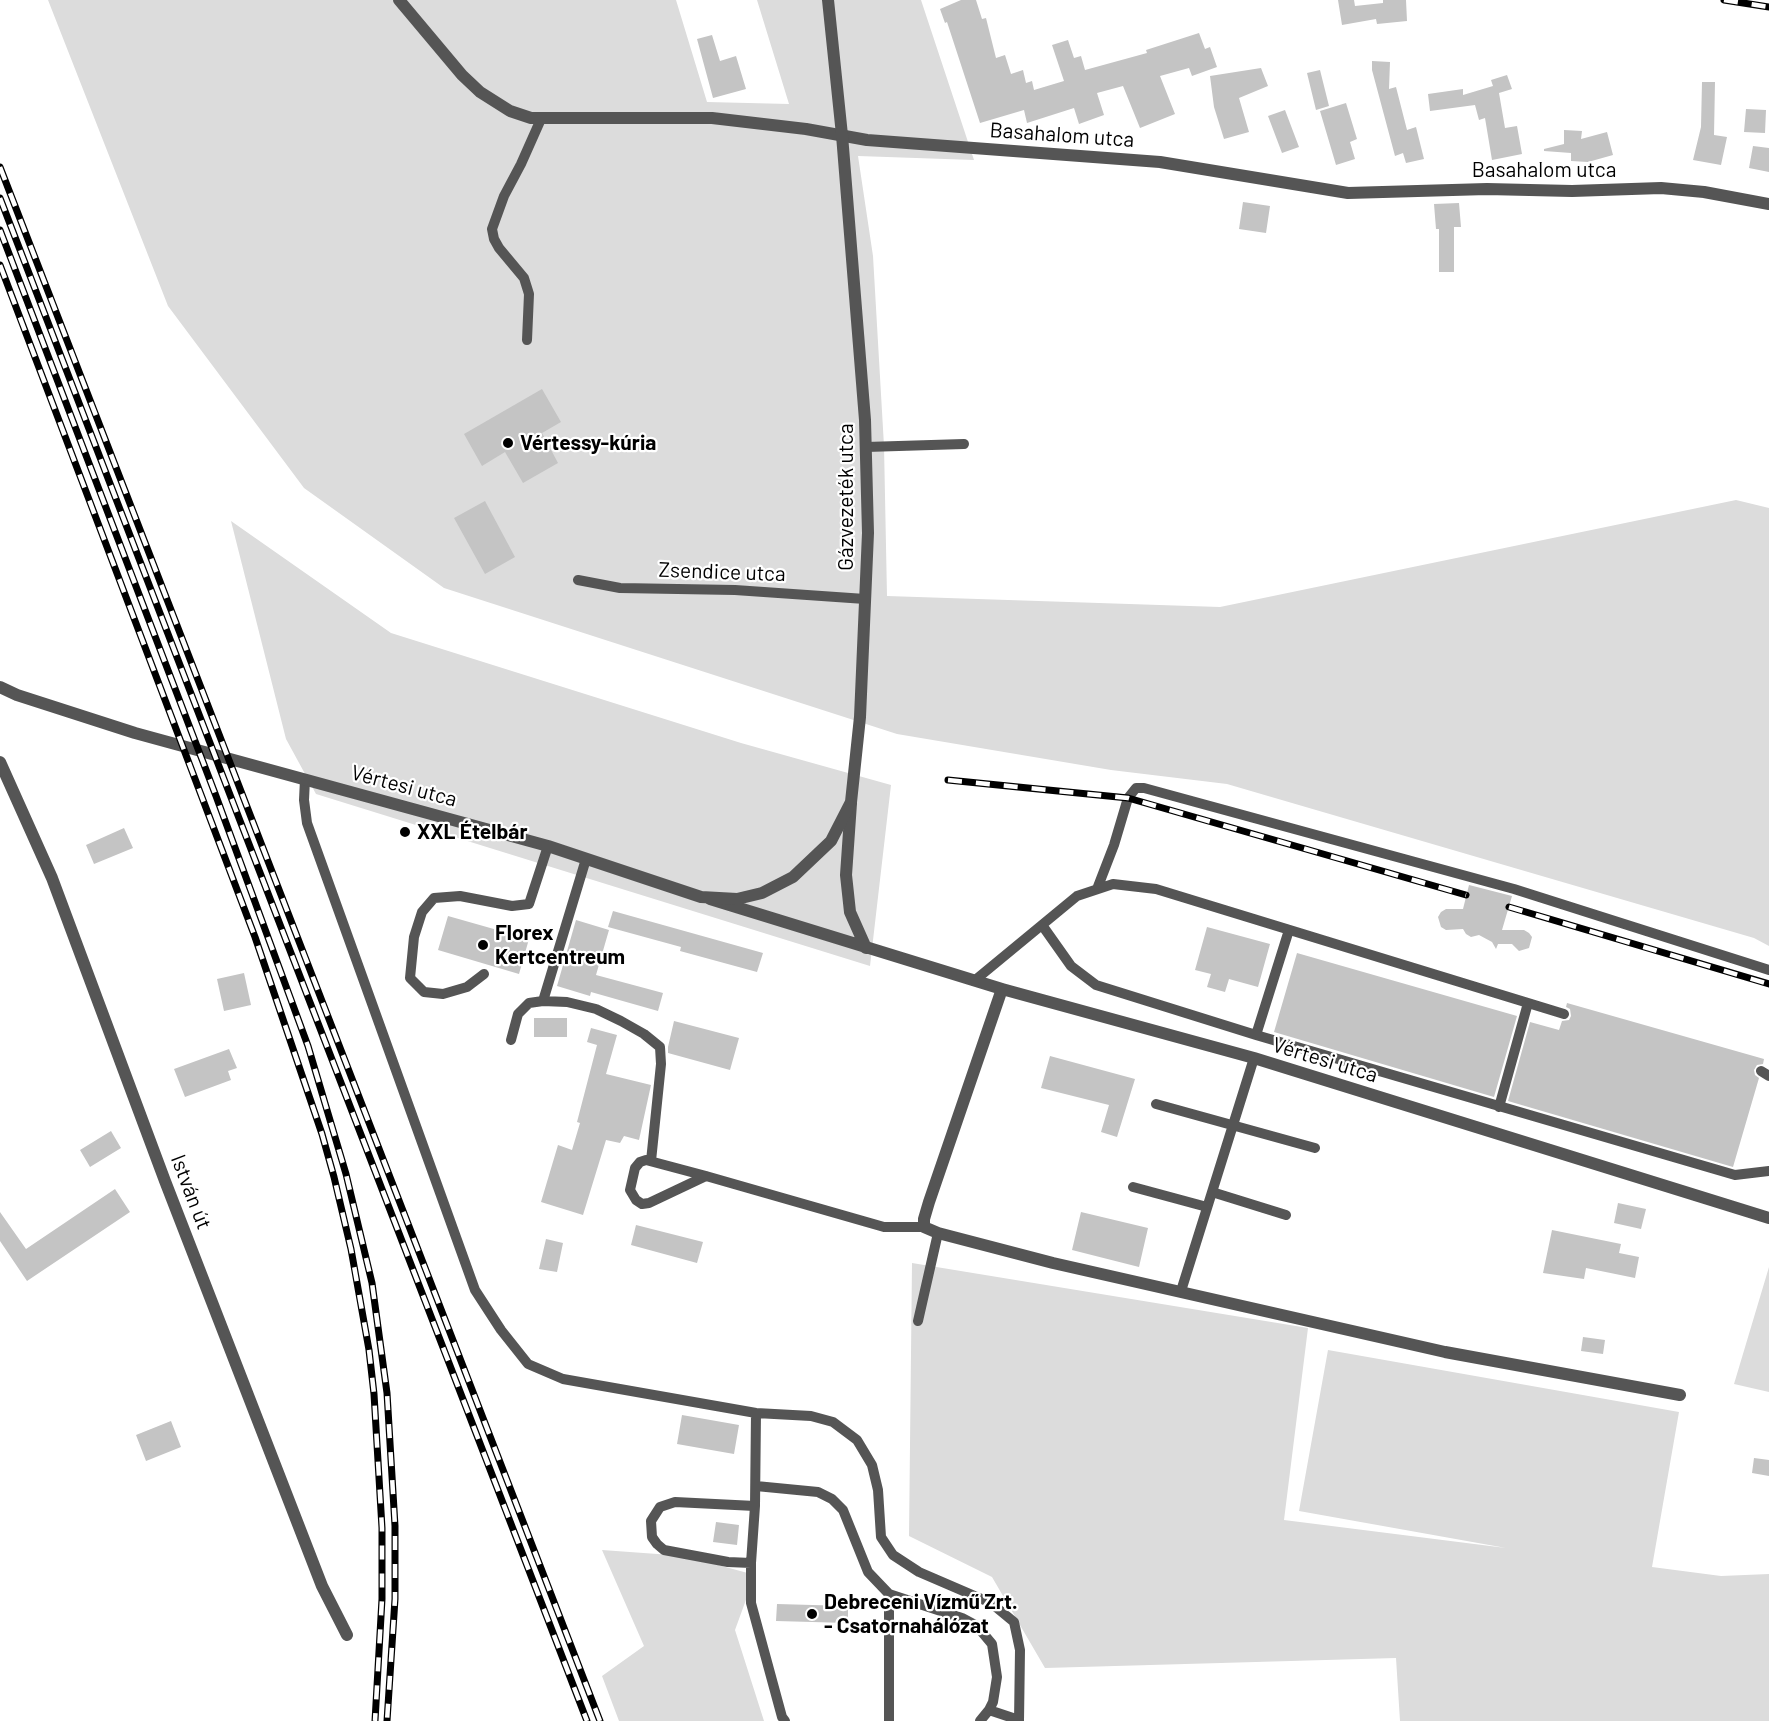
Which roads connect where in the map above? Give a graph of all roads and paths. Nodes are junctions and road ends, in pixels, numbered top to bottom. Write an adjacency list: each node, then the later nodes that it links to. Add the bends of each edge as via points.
1 (399, 0): 3 (street, Basahalom utca, via 480,92 510,111)
2 (828, 0): 4 (street, Gázvezeték utca)
3 (541, 119): 4 (street, Basahalom utca, via 712,118); 6 (lane, via 492,229 499,248 524,278 529,294)
4 (842, 135): 5 (street, Basahalom utca, via 1160,162 1348,193 1661,188); 8 (street, Gázvezeték utca)
5 (1769, 204)
6 (527, 339)
7 (964, 444): 8 (lane)
8 (866, 447): 10 (street, Gázvezeték utca)
9 (578, 580): 10 (lane, Zsendice utca, via 620,588 735,590)
10 (865, 599): 14 (street, Gázvezeték utca, via 860,717)
11 (0, 687): 13 (street, Vértesi utca, via 135,733)
12 (0, 762): 54 (street, István út, via 52,878 322,1586)
13 (305, 779): 15 (street, Vértesi utca); 49 (lane, via 304,812 310,834 475,1290 501,1330 528,1364 563,1379)
14 (851, 802): 18 (street, Gázvezeték utca, via 831,841 793,877 762,893 737,899); 21 (street, via 846,875 850,912)
15 (548, 846): 16 (street, Vértesi utca); 23 (lane, via 529,904 512,906 460,896 434,898 422,912 414,938 410,978 424,992 443,994 467,987)
16 (586, 859): 18 (street, Vértesi utca); 26 (lane)
17 (1097, 890): 19 (lane, via 1077,896); 20 (lane, via 1113,885 1156,889); 22 (lane, via 1128,798 1136,788 1144,788 1514,889)
18 (701, 897): 21 (street, Vértesi utca)
19 (1042, 926): 24 (lane); 29 (lane, via 1071,966 1096,985)
20 (1289, 930): 27 (lane); 29 (lane)
21 (866, 948): 24 (street, Vértesi utca)
22 (1769, 970)
23 (484, 974)
24 (974, 981): 25 (street, Vértesi utca)
25 (1002, 989): 31 (street, Vértesi utca); 44 (street, via 929,1202)
26 (543, 1001): 30 (lane, via 529,1003 518,1014); 36 (lane, via 596,1009 621,1020 660,1047)
27 (1528, 1003): 28 (lane); 33 (lane)
28 (1564, 1014)
29 (1256, 1035): 33 (lane)
30 (511, 1040)
31 (1254, 1058): 34 (lane); 43 (street, Vértesi utca)
32 (1156, 1104): 34 (lane)
33 (1499, 1107): 37 (lane, via 1735,1175)
34 (1233, 1125): 35 (lane); 40 (lane)
35 (1315, 1148)
36 (651, 1161): 38 (lane); 38 (lane, via 640,1162 632,1179 630,1190 642,1204)
37 (1769, 1171)
38 (706, 1176): 44 (lane, via 884,1227)
39 (1133, 1187): 41 (lane)
40 (1212, 1192): 41 (lane); 42 (lane)
41 (1207, 1207): 46 (lane)
42 (1286, 1215)
43 (1769, 1218)
44 (924, 1227): 45 (street)
45 (938, 1233): 46 (street); 47 (lane)
46 (1181, 1291): 48 (street, via 1445,1352)
47 (918, 1321)
48 (1680, 1395)
49 (756, 1413): 50 (lane); 59 (lane, via 811,1416 833,1422 856,1440 872,1465 881,1537 893,1555 919,1572 991,1603 1014,1622 1020,1650)
50 (756, 1486): 51 (lane); 53 (lane, via 818,1492 832,1499 843,1510 868,1572)
51 (755, 1506): 52 (lane); 52 (lane, via 675,1502 660,1507 651,1521 652,1537 664,1550)
52 (752, 1563): 56 (lane, via 751,1603)
53 (890, 1594): 55 (lane, via 977,1626 992,1644 997,1677); 57 (lane)
54 (347, 1635)
55 (989, 1710): 58 (lane); 59 (lane)
56 (784, 1721)
57 (890, 1721)
58 (980, 1721)
59 (1019, 1721)

